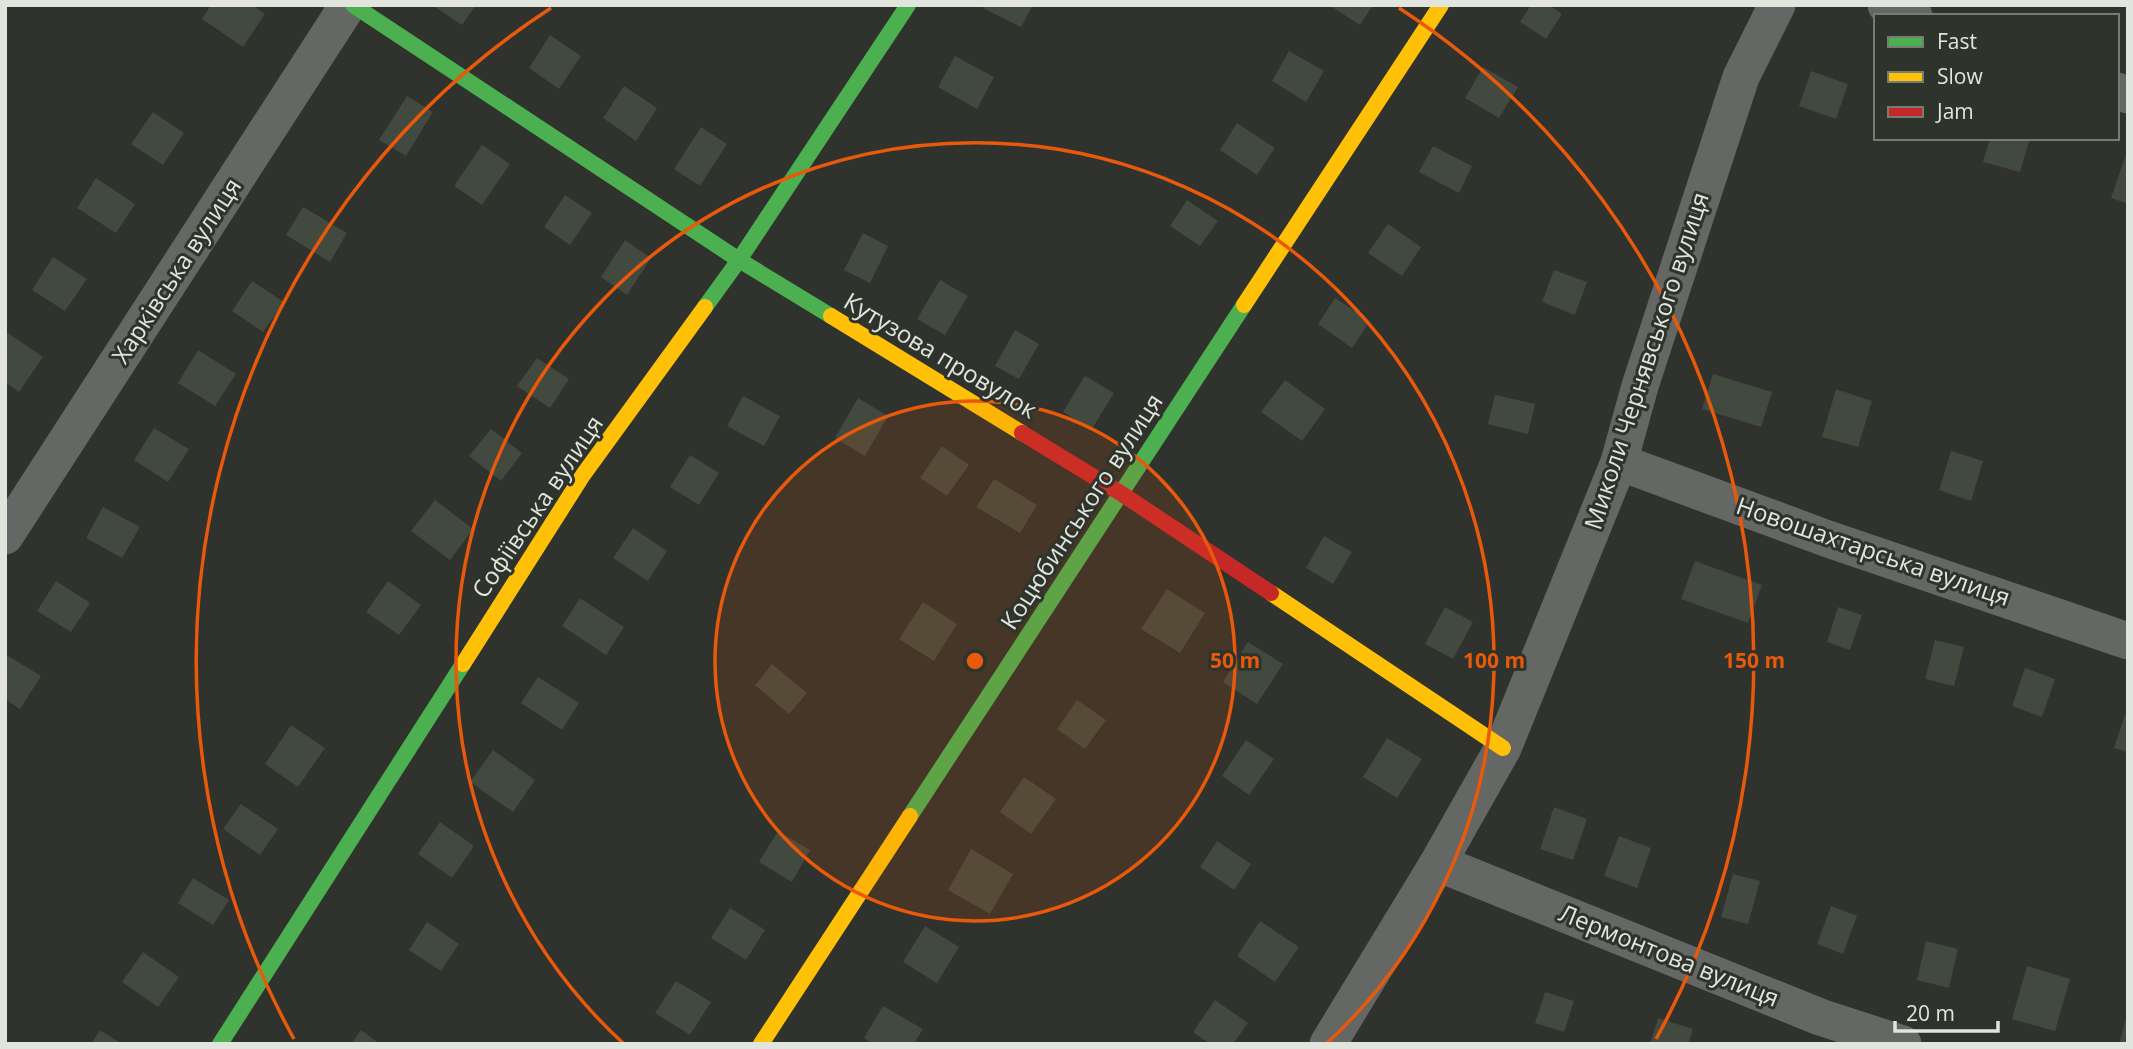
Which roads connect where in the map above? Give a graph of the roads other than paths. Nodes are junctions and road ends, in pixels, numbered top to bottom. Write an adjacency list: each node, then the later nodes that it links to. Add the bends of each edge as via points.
1 (351, 5): 7 (street, Кутузова провулок); 10 (street, Харківська вулиця)
2 (908, 5): 7 (street, Софіївська вулиця)
3 (1441, 5): 9 (street, Коцюбинського вулиця)
4 (1777, 5): 8 (street, Миколи Чернявського вулиця, via 1741,77)
5 (1886, 5): 6 (street)
6 (1909, 14)
7 (739, 260): 9 (street, Кутузова провулок); 14 (street, Софіївська вулиця, via 583,475)
8 (1619, 461): 11 (street, Новошахтарська вулиця, via 1828,539); 12 (street, Миколи Чернявського вулиця)
9 (1122, 494): 12 (street, Кутузова провулок); 15 (street, Коцюбинського вулиця)
10 (5, 536)
11 (2128, 641)
12 (1503, 748): 13 (street, Миколи Чернявського вулиця)
13 (1438, 863): 16 (street, Миколи Чернявського вулиця); 17 (street, Лермонтова вулиця, via 1820,1017)
14 (220, 1044)
15 (761, 1044)
16 (1328, 1044)
17 (1903, 1044)

